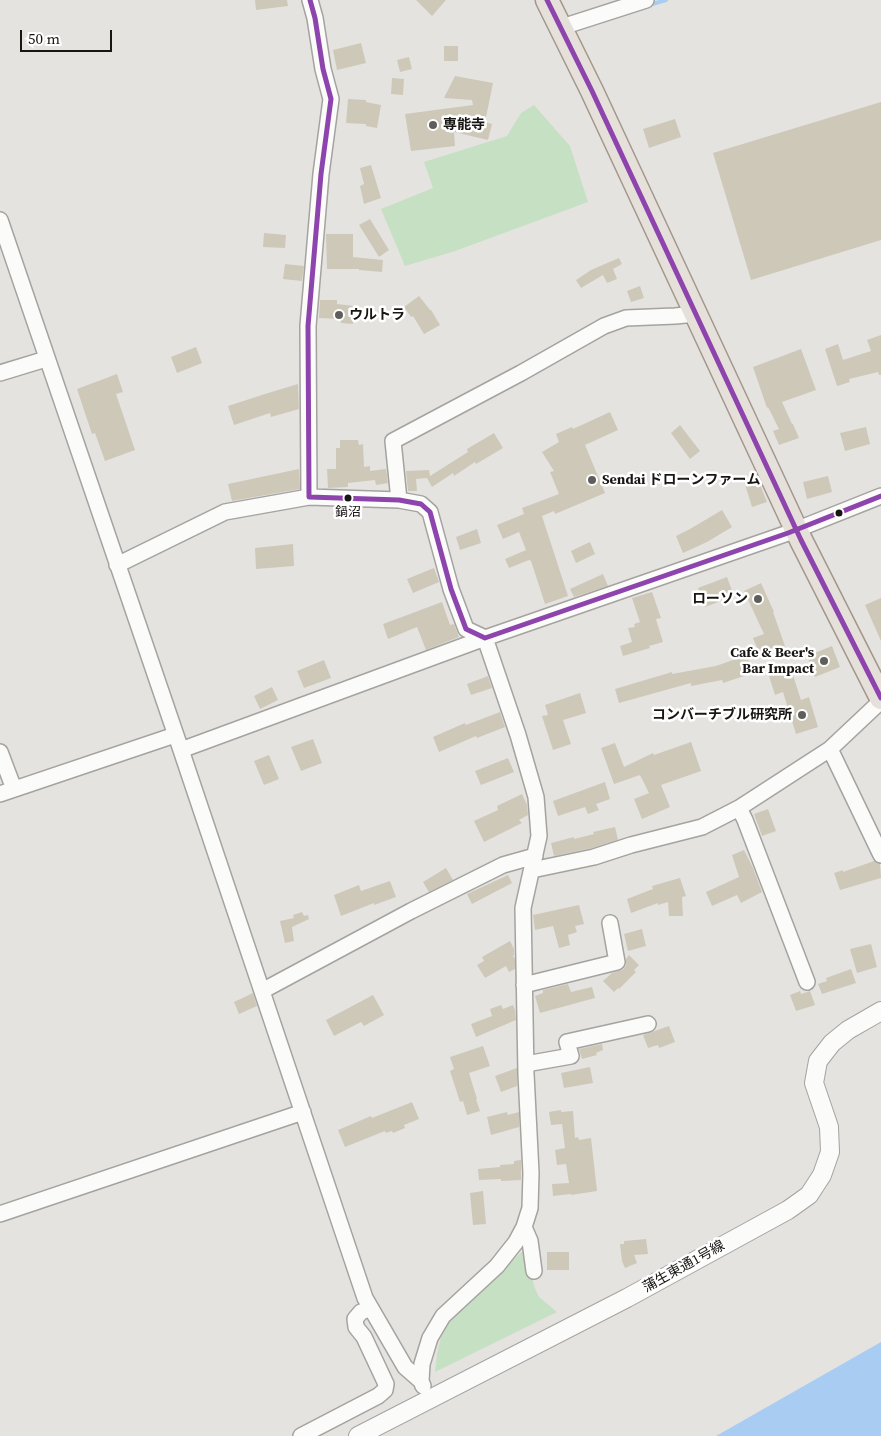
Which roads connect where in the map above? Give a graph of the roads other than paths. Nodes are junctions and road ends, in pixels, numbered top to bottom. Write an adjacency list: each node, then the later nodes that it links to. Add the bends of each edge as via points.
1 (310, 0): 10 (street, via 331,99 308,326)
2 (547, 0): 4 (main road)
3 (646, 0): 4 (street)
4 (562, 27): 6 (main road)
5 (0, 220): 7 (street)
6 (696, 314): 11 (street, via 626,318 604,326 393,441); 12 (main road)
7 (46, 358): 8 (street); 13 (street)
8 (0, 373)
9 (881, 496): 12 (street)
10 (309, 497): 11 (street); 13 (street, via 226,512)
11 (399, 500): 14 (street, via 421,504 430,512 466,629)
12 (796, 529): 14 (street); 15 (main road)
13 (117, 565): 16 (street)
14 (484, 638): 18 (street); 23 (street, via 536,797 539,836)
15 (881, 699): 17 (street)
16 (174, 735): 18 (street); 20 (street)
17 (830, 749): 21 (street); 22 (street)
18 (180, 750): 27 (street)
19 (0, 752): 20 (street)
20 (7, 791)
21 (739, 808): 23 (street, via 702,827 594,857); 25 (street)
22 (881, 855)
23 (534, 863): 26 (street, via 523,908); 27 (street, via 503,865)
24 (610, 923): 26 (street, via 617,962)
25 (808, 982)
26 (524, 985): 30 (street)
27 (262, 991): 31 (street)
28 (881, 1011): 37 (street, 蒲生東通1号線, via 848,1030 818,1061 814,1083 829,1127 830,1152 822,1175 809,1195 788,1210 627,1298)
29 (648, 1024): 30 (street, via 567,1042 571,1056)
30 (526, 1064): 33 (street, via 532,1173 530,1208)
31 (303, 1112): 32 (street); 35 (street)
32 (0, 1214)
33 (524, 1227): 34 (street, via 530,1241); 36 (street, via 497,1266 443,1316 430,1338 422,1364)
34 (534, 1271)
35 (370, 1308): 36 (street, via 405,1367); 38 (street, via 355,1319 356,1327 364,1337 386,1390)
36 (421, 1381): 37 (street)
37 (427, 1402): 39 (street, 蒲生東通1号線)
38 (301, 1436)
39 (358, 1436)

